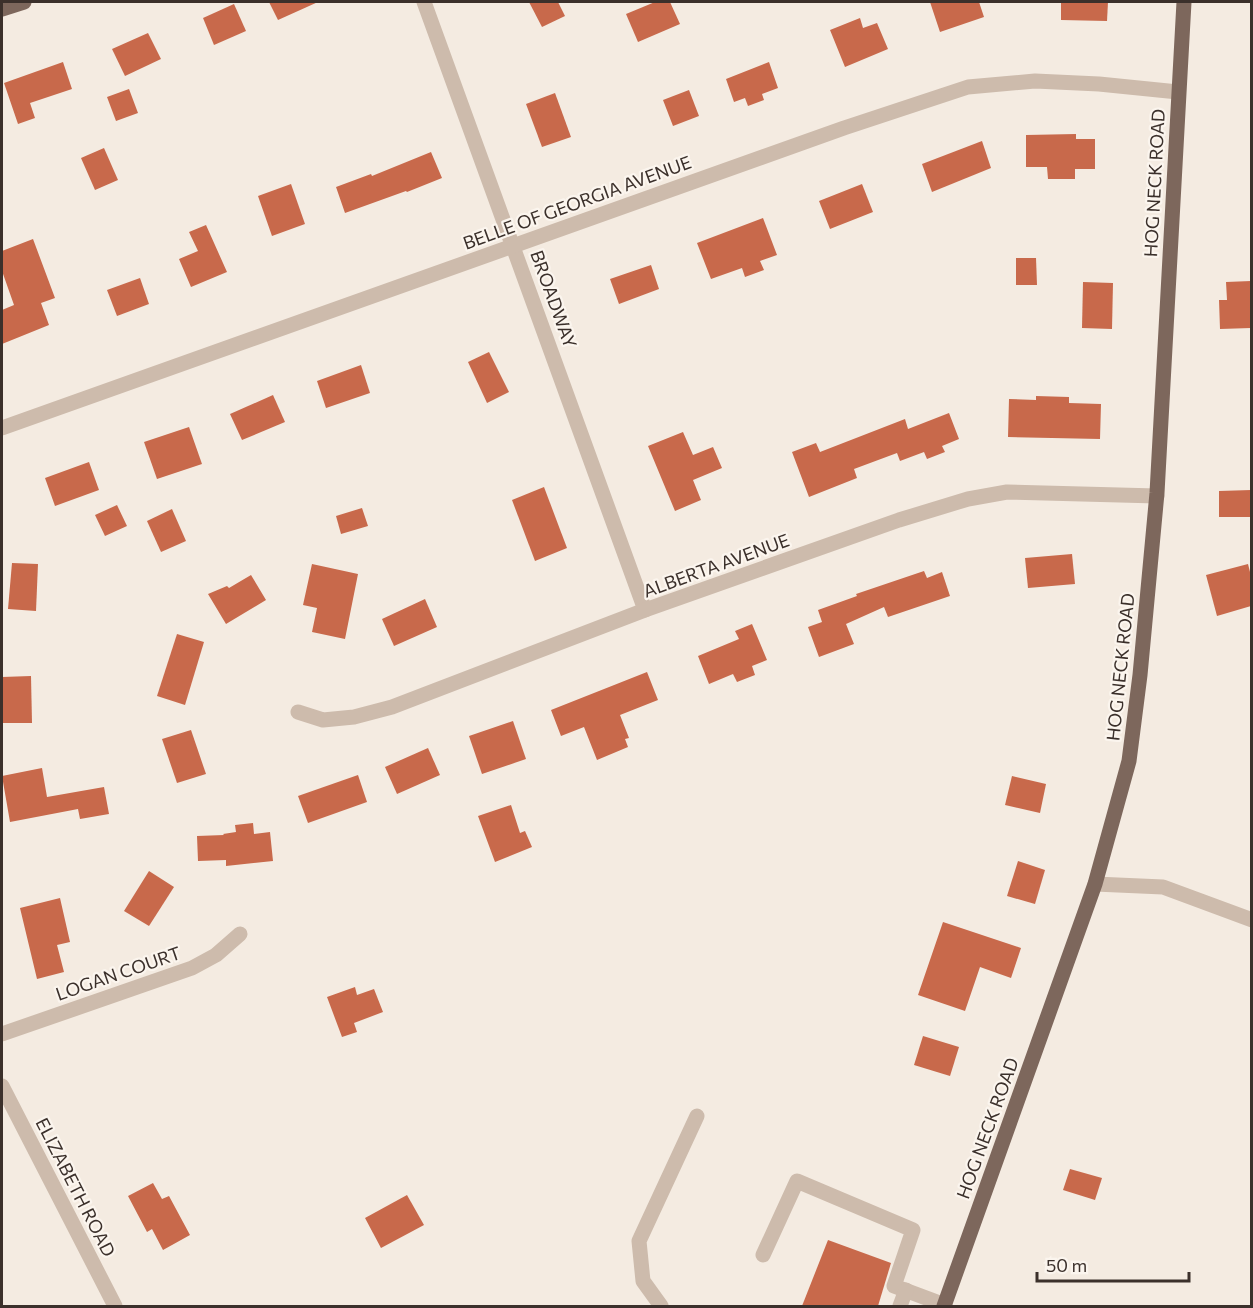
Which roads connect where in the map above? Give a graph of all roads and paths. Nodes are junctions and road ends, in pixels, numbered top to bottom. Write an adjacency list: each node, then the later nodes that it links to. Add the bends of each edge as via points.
1 (20, 2): 4 (main road)
2 (424, 2): 6 (street, BROADWAY)
3 (1184, 2): 5 (main road, HOG NECK ROAD)
4 (2, 9)
5 (1178, 92): 6 (street, BELLE OF GEORGIA AVENUE, via 1035,81 968,87); 8 (main road, HOG NECK ROAD)
6 (513, 245): 7 (street, BELLE OF GEORGIA AVENUE); 9 (street, BROADWAY)
7 (2, 428)
8 (1157, 496): 9 (street, ALBERTA AVENUE, via 1007,492 968,499); 11 (main road, HOG NECK ROAD, via 1129,761)
9 (645, 610): 10 (street, ALBERTA AVENUE, via 392,707 323,720)
10 (298, 712)
11 (1095, 884): 12 (street, via 1163,887); 22 (main road, HOG NECK ROAD)
12 (1251, 920)
13 (240, 934): 14 (street, LOGAN COURT, via 192,968)
14 (2, 1034)
15 (2, 1086): 19 (street, ELIZABETH ROAD)
16 (697, 1116): 20 (street, via 639,1240 643,1281)
17 (763, 1255): 18 (street, via 797,1181 913,1230 894,1286)
18 (906, 1290): 21 (street); 22 (street)
19 (115, 1306)
20 (661, 1306)
21 (900, 1306)
22 (944, 1306)

